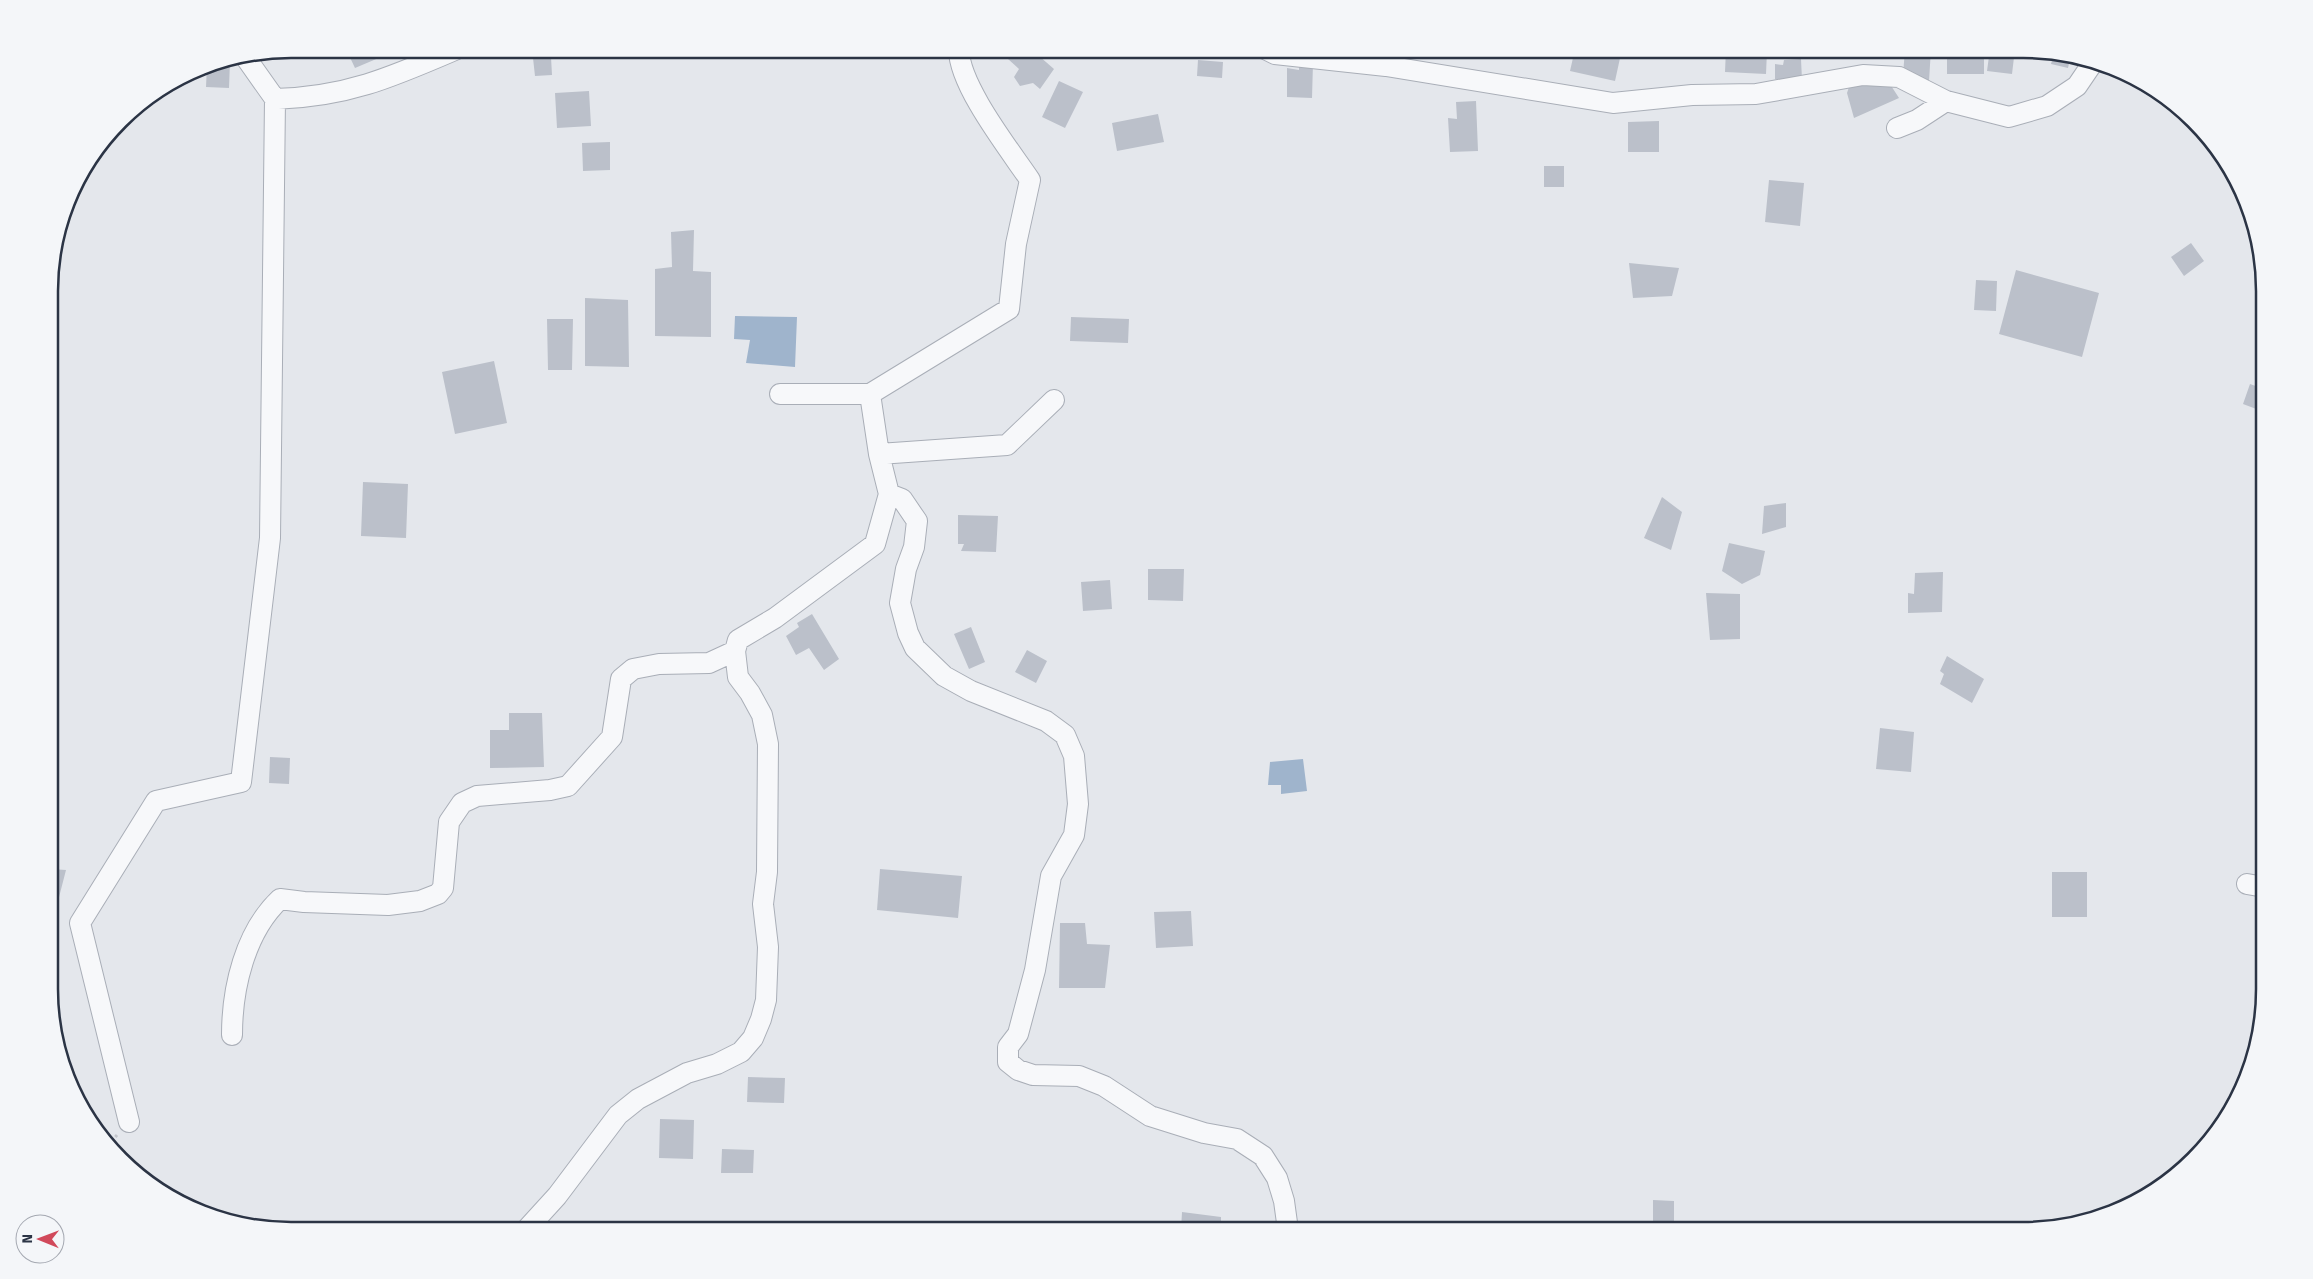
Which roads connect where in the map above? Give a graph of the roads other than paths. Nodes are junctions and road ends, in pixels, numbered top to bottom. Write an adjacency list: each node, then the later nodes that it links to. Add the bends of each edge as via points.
1 (435, 58): 6 (street, via 364,87 312,98)
2 (958, 58): 10 (street, via 981,107 1030,180 1016,244 1009,309)
3 (1312, 58): 7 (street, via 1386,66 1613,103 1692,95 1756,94 1863,75 1899,77)
4 (248, 61): 6 (street)
5 (2090, 67): 7 (street, via 2077,86 2047,106 2009,118)
6 (275, 99): 16 (street, via 270,538 240,782 156,801 80,922)
7 (1946, 101): 8 (street, via 1917,120)
8 (1897, 128)
9 (780, 394): 10 (street)
10 (870, 394): 12 (street)
11 (1054, 400): 12 (street, via 1007,445)
12 (879, 454): 13 (street)
13 (889, 494): 14 (street, via 875,544 775,618 738,640); 18 (street, via 902,499 918,522 900,603 915,648 944,676 971,691 1046,721 1065,735 1074,756 1078,804 1074,835 1051,876 1035,970 1018,1034 1008,1048 1008,1062 1033,1075 1079,1076 1104,1086 1150,1116 1204,1133 1237,1139 1263,1156 1277,1178)
14 (735, 651): 15 (street, via 709,663 659,664 633,669 621,679 612,737 568,786 477,796 462,803 449,822 444,888 438,894 420,901 388,905 280,899 266,913 248,948 232,1005); 17 (street, via 738,677 762,715 768,744 767,872 763,904 768,947 766,1000 761,1018 753,1038 741,1052 687,1073 638,1099 618,1115)
15 (232, 1035)
16 (129, 1122)
17 (533, 1222)
18 (1287, 1222)

